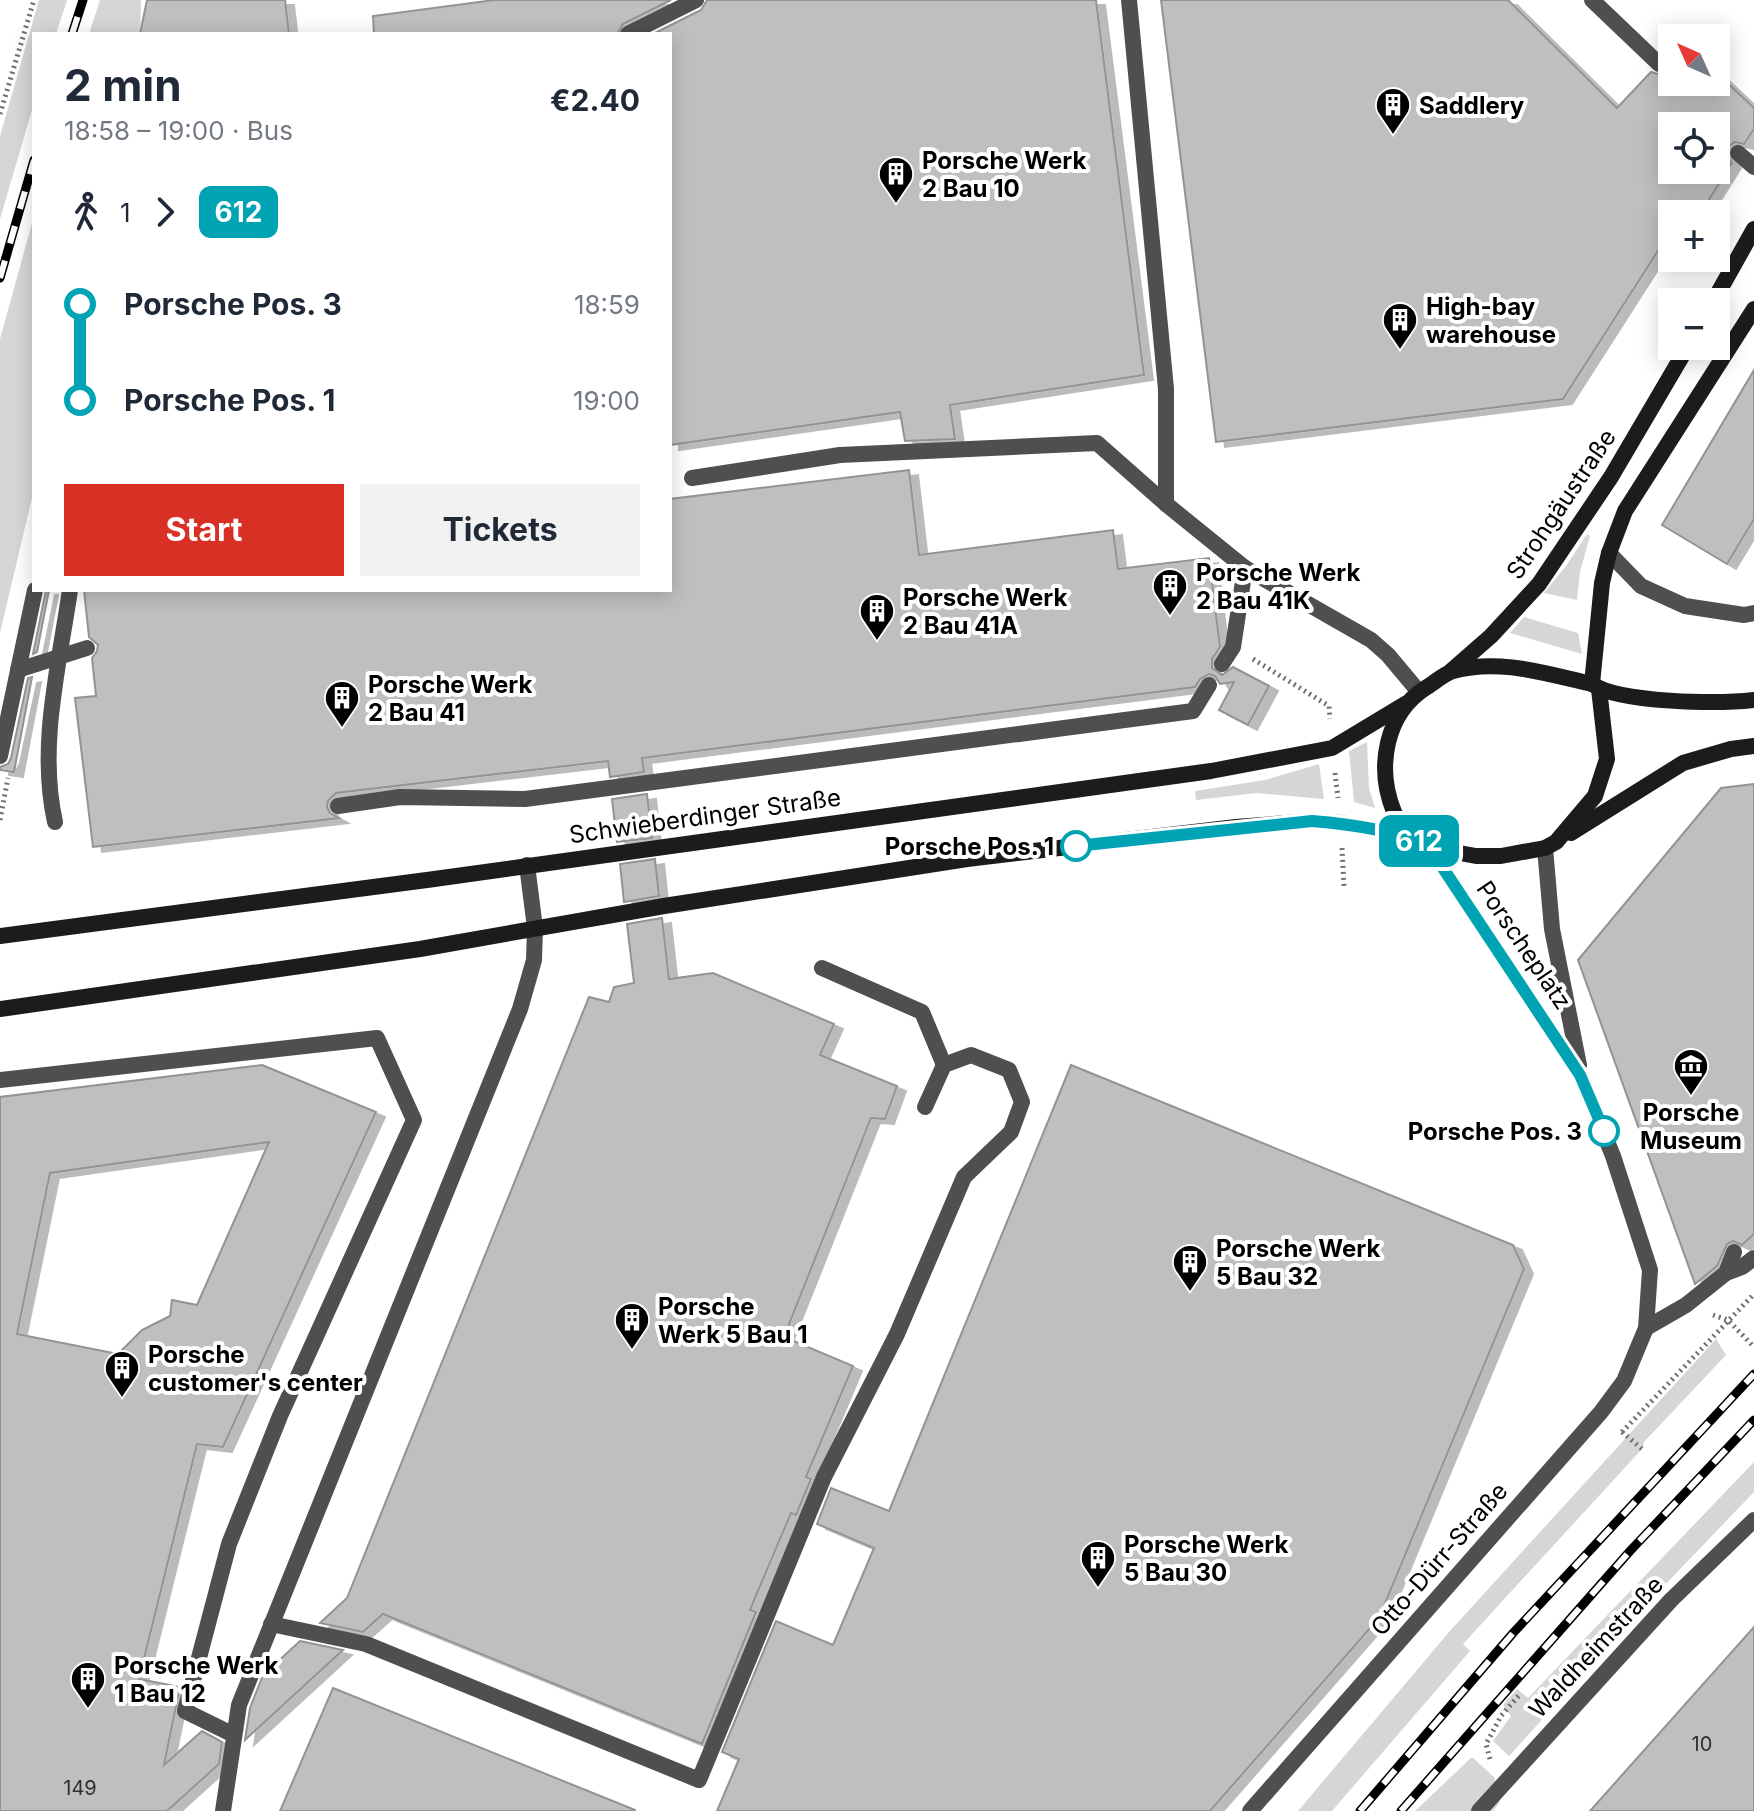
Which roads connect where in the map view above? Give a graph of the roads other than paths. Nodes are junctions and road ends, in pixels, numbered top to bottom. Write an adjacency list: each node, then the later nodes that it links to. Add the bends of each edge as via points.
1 (696, 0): 4 (street)
2 (1129, 0): 13 (street, via 1166,389)
3 (1592, 0): 5 (street)
4 (632, 32)
5 (1658, 63)
6 (1738, 153): 7 (street)
7 (1754, 167)
8 (1754, 229): 9 (main road)
9 (1721, 288)
10 (1754, 309): 14 (main road, via 1625,511)
11 (1680, 360): 22 (main road, Strohgäustraße, via 1611,477 1539,584)
12 (692, 478): 13 (street, via 840,455 1097,443)
13 (1166, 504): 15 (street)
14 (1609, 553): 18 (street, via 1641,586 1685,606); 24 (main road, via 1602,583)
15 (1245, 568): 20 (street, via 1233,647); 25 (street, via 1371,640)
16 (35, 592): 21 (street)
17 (70, 592): 31 (street, via 48,741)
18 (1754, 613)
19 (87, 648): 21 (street)
20 (1222, 664)
21 (18, 670): 29 (street)
22 (1451, 671): 24 (main road, Porscheplatz, via 1498,666); 25 (main road, Porscheplatz)
23 (1209, 685): 30 (street, via 1193,711 525,799 400,797)
24 (1596, 686): 26 (main road, via 1685,701); 33 (main road, via 1607,759 1595,796)
25 (1419, 692): 27 (main road, Porscheplatz)
26 (1754, 700)
27 (1405, 704): 32 (main road, Porscheplatz, via 1384,766 1395,813); 34 (main road, Schwieberdinger Straße, via 1332,748 1211,771)
28 (1754, 746): 33 (main road, via 1683,763)
29 (0, 756)
30 (338, 806)
31 (55, 822)
32 (1419, 841): 33 (main road, Porscheplatz, via 1476,856); 35 (main road, via 1341,823 1236,827 967,859); 40 (street, Porscheplatz)
33 (1551, 845): 40 (street, Porscheplatz, via 1552,929)
34 (527, 865): 35 (street); 36 (main road, Schwieberdinger Straße)
35 (535, 928): 38 (main road); 48 (street, via 534,960 520,1009)
36 (0, 936)
37 (822, 968): 39 (street, via 922,1012)
38 (0, 1009)
39 (944, 1065): 42 (street); 48 (street, via 971,1055 1009,1070 1022,1102 1011,1132 964,1177 897,1334 824,1477 699,1780 366,1644)
40 (1580, 1075): 46 (street, Porscheplatz, via 1650,1270)
41 (0, 1080): 49 (street, via 377,1038 414,1120 280,1416 229,1544 185,1711)
42 (925, 1107)
43 (1734, 1252): 45 (street)
44 (1754, 1258): 45 (street)
45 (1726, 1273): 46 (street)
46 (1646, 1328): 51 (street, Otto-Dürr-Straße, via 1624,1381 1601,1412)
47 (1754, 1520): 52 (street, Waldheimstraße, via 1671,1600)
48 (271, 1624): 49 (street, via 239,1705)
49 (234, 1735): 50 (street)
50 (223, 1811)
51 (1250, 1811)
52 (1479, 1811)

